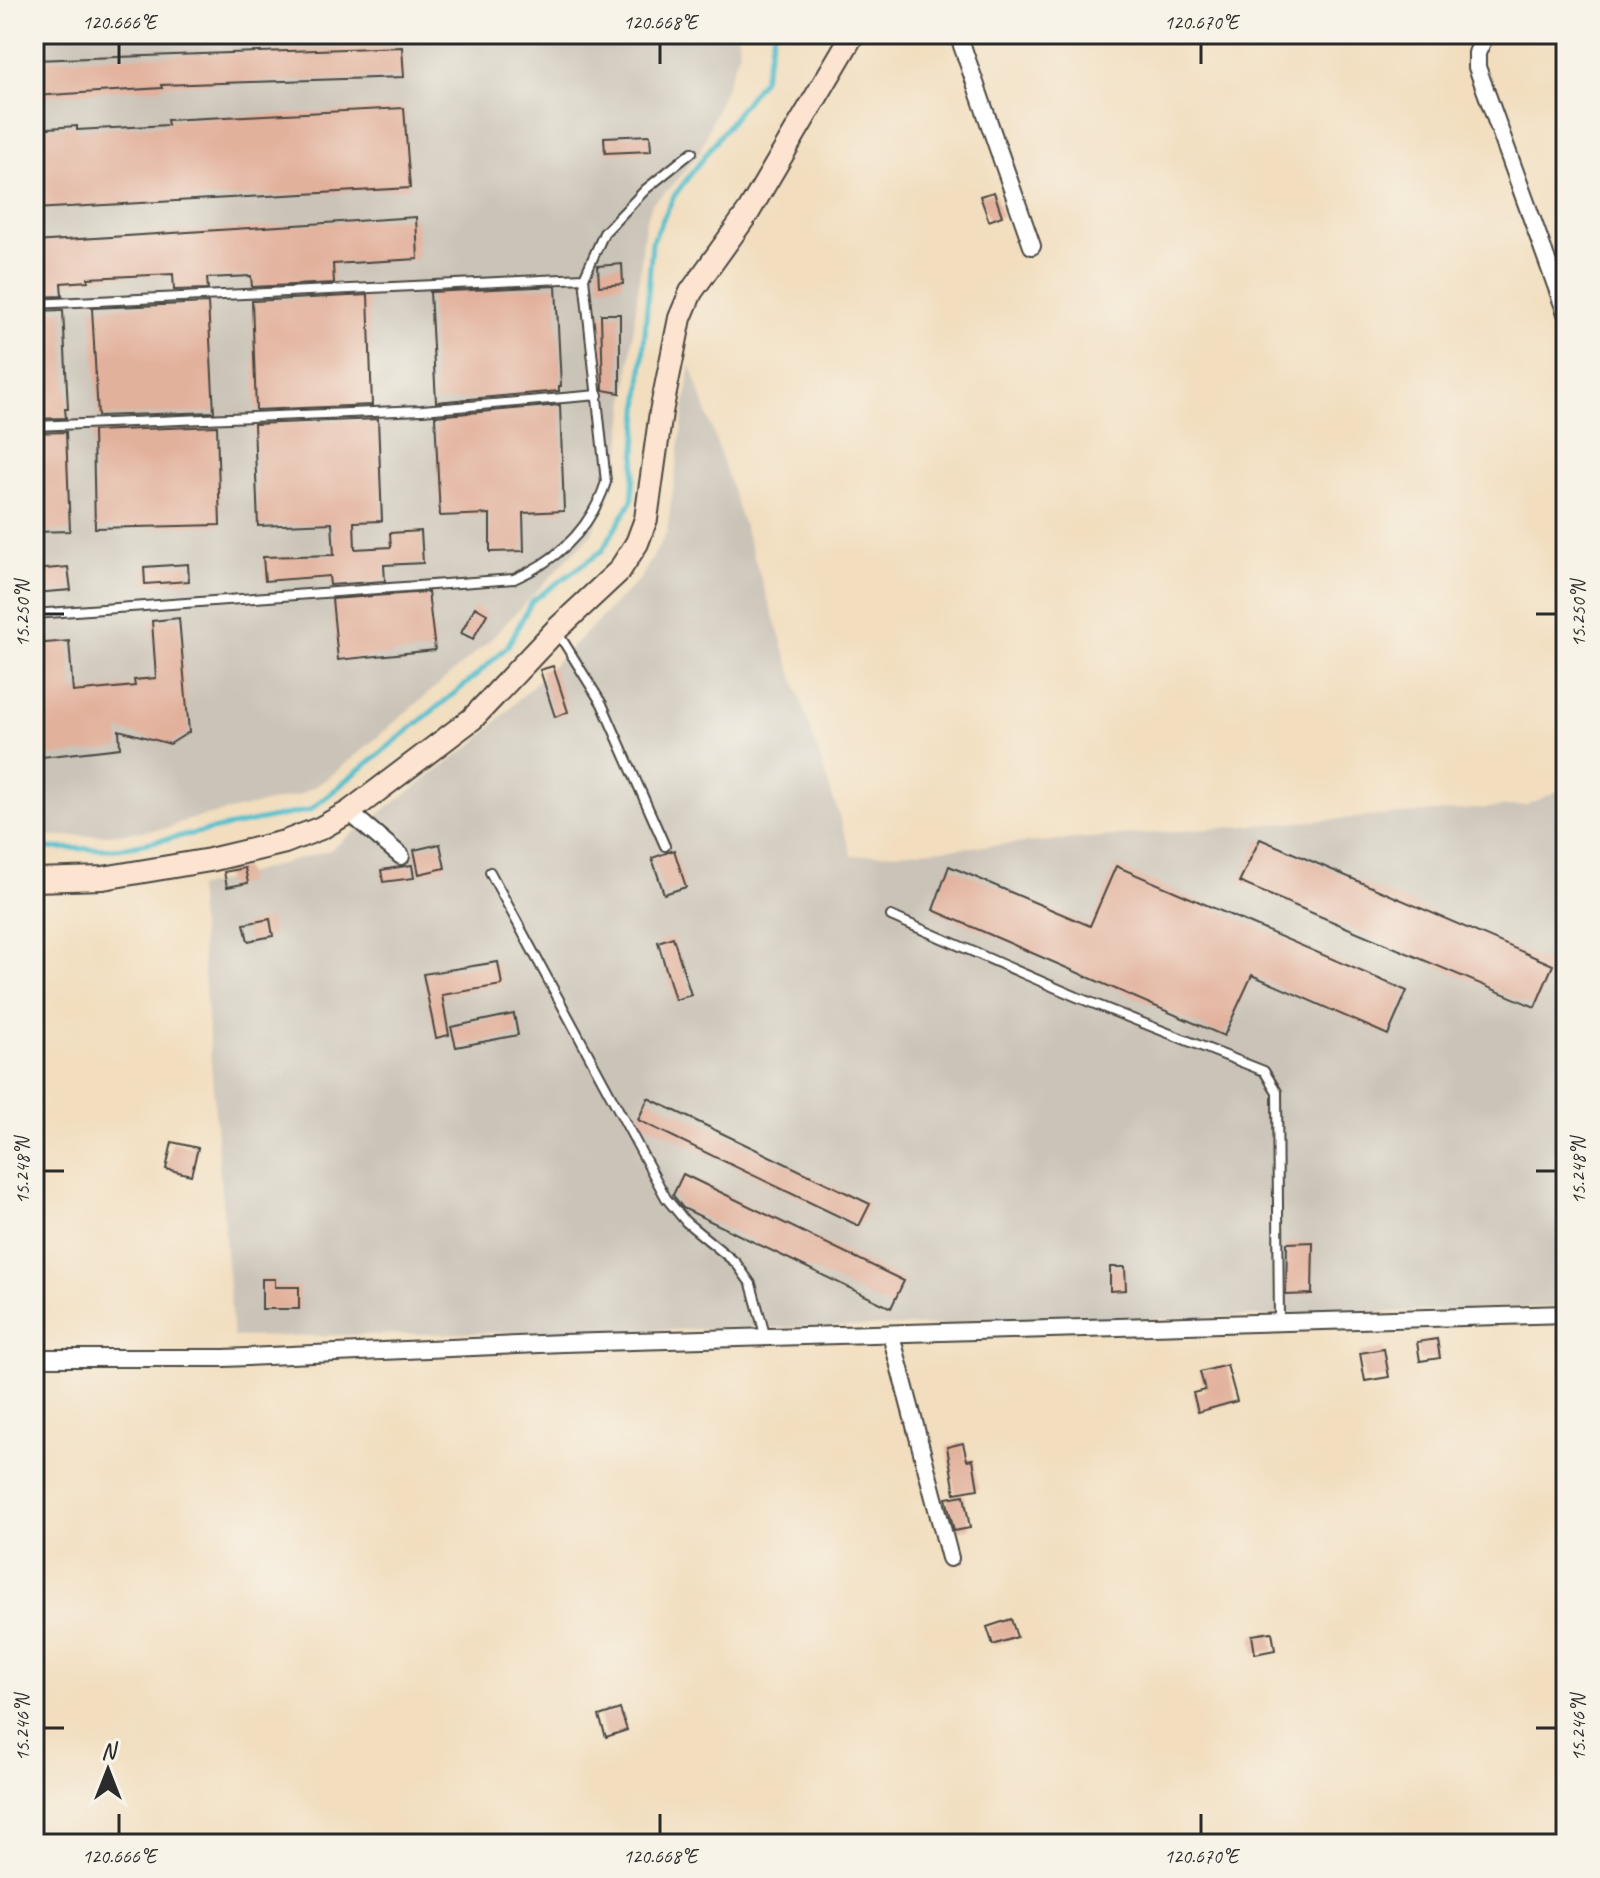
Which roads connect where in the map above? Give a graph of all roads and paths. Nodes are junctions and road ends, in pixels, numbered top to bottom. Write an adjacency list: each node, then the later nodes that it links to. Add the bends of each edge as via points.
1 (853, 34): 12 (street, via 749,211 691,292 680,318 646,519 637,543 619,571)
2 (958, 34): 5 (street)
3 (1486, 34): 8 (street, via 1477,67)
4 (692, 152): 6 (lane, via 604,233)
5 (1032, 246)
6 (584, 278): 7 (lane); 9 (lane)
7 (34, 304)
8 (1566, 313)
9 (598, 395): 10 (lane, via 422,410); 11 (lane, via 606,482 598,506 567,545 539,568 514,579)
10 (34, 426)
11 (34, 614)
12 (556, 630): 13 (street, via 472,719); 14 (lane, via 602,704)
13 (349, 812): 15 (street); 17 (street, via 285,842 210,860 103,878)
14 (665, 846)
15 (401, 856)
16 (490, 872): 22 (lane, via 666,1198 736,1263 751,1284)
17 (34, 880)
18 (891, 916): 20 (lane, via 1264,1071 1277,1092)
19 (1566, 1314): 20 (street)
20 (1279, 1322): 21 (street)
21 (891, 1335): 22 (street); 24 (street)
22 (767, 1339): 23 (street, via 224,1358)
23 (34, 1358)
24 (950, 1558)

